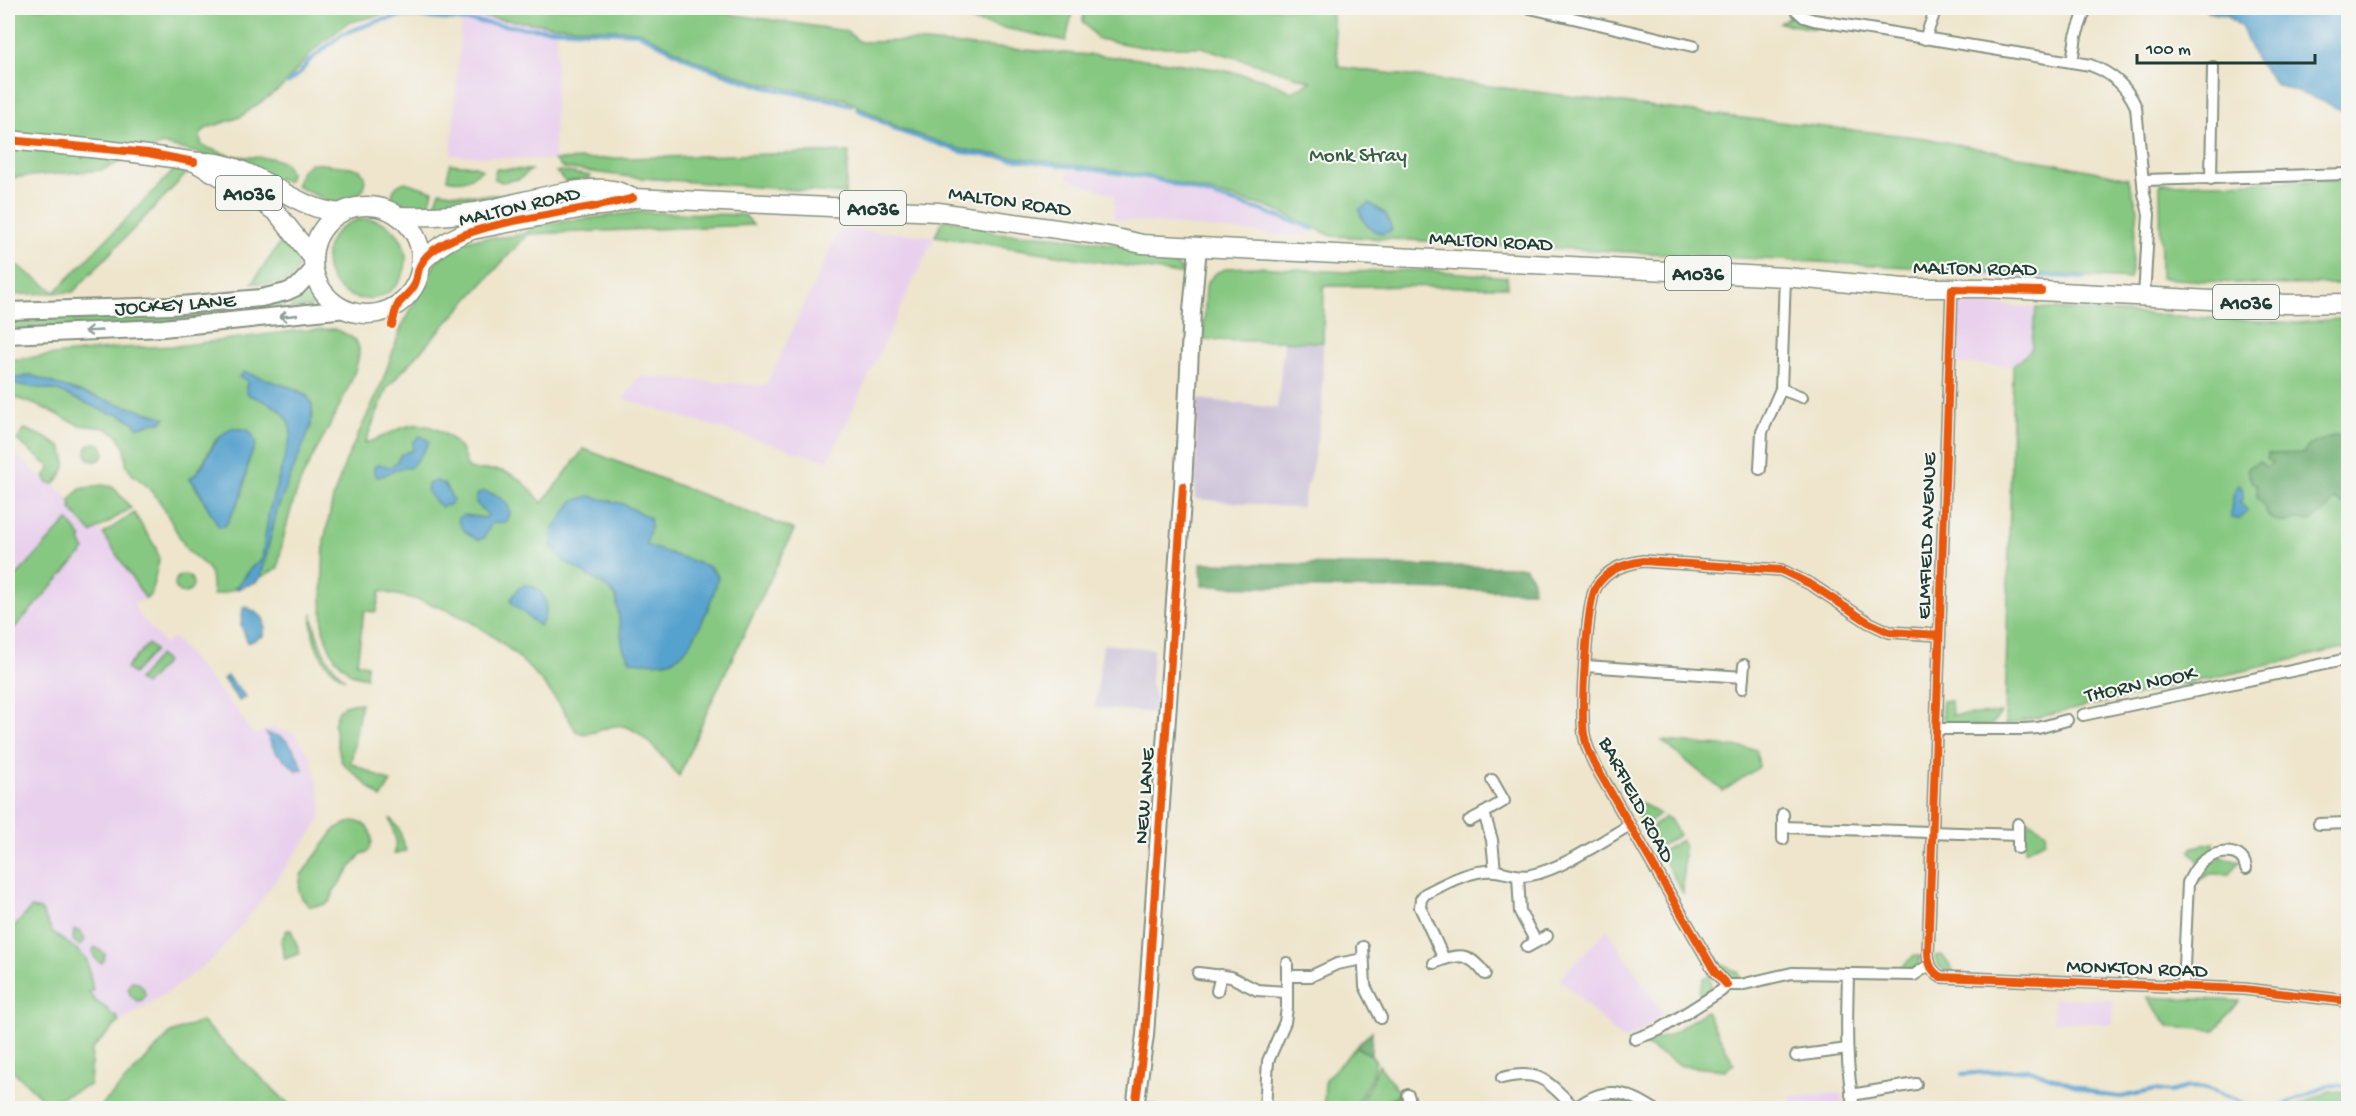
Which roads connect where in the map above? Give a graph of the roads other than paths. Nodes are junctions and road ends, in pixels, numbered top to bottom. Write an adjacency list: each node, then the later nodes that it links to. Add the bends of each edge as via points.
1 (1530, 8): 5 (street)
2 (1794, 8): 6 (street, via 1814,20)
3 (1936, 8): 6 (street)
4 (2086, 8): 8 (street)
5 (1551, 10): 7 (street)
6 (1925, 39): 8 (street)
7 (1693, 46)
8 (2072, 62): 14 (street, via 2109,74 2132,97)
9 (2213, 67): 13 (street)
10 (8, 140): 11 (main road, A1036, via 148,153)
11 (194, 162): 16 (main road, A1036, via 221,163 306,204); 19 (main road, A1036, via 277,213)
12 (2349, 174): 13 (street)
13 (2211, 179): 14 (street)
14 (2144, 180): 23 (street, via 2150,214)
15 (633, 198): 17 (main road, MALTON ROAD / A1036, via 598,189 476,212 430,218); 18 (main road, MALTON ROAD / A1036, via 938,212 1142,244); 20 (main road, MALTON ROAD / A1036, via 472,230 439,246)
16 (341, 213): 17 (main road, via 364,206 386,209); 19 (main road, via 321,232 315,244)
17 (398, 216): 20 (main road, via 412,229 420,247)
18 (1198, 247): 21 (main road, MALTON ROAD / A1036); 73 (street, NEW LANE, via 1152,940)
19 (314, 264): 25 (main road, via 325,293); 26 (street, JOCKEY LANE, via 297,287 261,298 170,306)
20 (420, 264): 25 (main road, via 417,280 399,304 368,314)
21 (1785, 277): 22 (main road, MALTON ROAD / A1036); 28 (street)
22 (1953, 289): 23 (main road, MALTON ROAD / A1036); 31 (street, ELMFIELD AVENUE)
23 (2144, 297): 24 (main road, MALTON ROAD / A1036)
24 (2349, 303)
25 (346, 309): 27 (street, JOCKEY LANE, one-way to 27, via 163,328)
26 (8, 311)
27 (8, 335)
28 (1781, 389): 29 (street); 30 (street, via 1762,432)
29 (1802, 397)
30 (1760, 469)
31 (1939, 635): 34 (street, BARFIELD ROAD, via 1889,632 1781,570 1643,561 1622,565 1597,586 1590,605); 37 (street, ELMFIELD AVENUE)
32 (2349, 659): 35 (street, THORN NOOK)
33 (1744, 665): 34 (street, via 1743,682)
34 (1586, 666): 43 (street, BARFIELD ROAD, via 1586,743 1594,765)
35 (2083, 715)
36 (2067, 720): 37 (street, THORN NOOK, via 2024,729)
37 (1938, 729): 45 (street, ELMFIELD AVENUE)
38 (1492, 780): 39 (street, via 1504,801)
39 (1484, 813): 41 (street); 48 (street)
40 (1784, 814): 45 (street, via 1784,833)
41 (1469, 821)
42 (2349, 823): 44 (street)
43 (1630, 825): 49 (street, via 1554,868); 60 (street, BARFIELD ROAD, via 1715,972)
44 (2319, 825)
45 (1933, 833): 46 (street, via 2018,830); 54 (street, ELMFIELD AVENUE)
46 (2018, 848)
47 (2246, 868): 61 (street, via 2241,856 2227,853 2205,860 2192,875 2188,883)
48 (1495, 871): 49 (street); 56 (street, via 1470,874 1425,894 1420,907 1439,961 1454,956 1471,958)
49 (1518, 876): 50 (street, via 1520,912)
50 (1537, 942)
51 (1363, 947): 52 (street)
52 (1363, 959): 59 (street, via 1337,964 1311,976); 65 (street, via 1365,986)
53 (1287, 963): 59 (street)
54 (1929, 965): 57 (street, via 1914,975); 61 (street, MONKTON ROAD, via 1941,977)
55 (1198, 973): 58 (street)
56 (1485, 974)
57 (1848, 974): 60 (street, via 1792,973 1740,986); 67 (street)
58 (1221, 975): 62 (street); 63 (street, via 1257,990)
59 (1287, 976): 63 (street)
60 (1727, 985): 66 (street, via 1659,1030)
61 (2183, 987): 64 (street, MONKTON ROAD, via 2284,992)
62 (1218, 991)
63 (1287, 992): 75 (street, via 1285,1022 1268,1061)
64 (2349, 1001)
65 (1381, 1018)
66 (1635, 1039)
67 (1846, 1049): 68 (street); 72 (street)
68 (1796, 1056)
69 (1502, 1078): 77 (street, via 1534,1074)
70 (1916, 1084): 72 (street)
71 (1408, 1095): 76 (street)
72 (1851, 1095): 79 (street)
73 (1135, 1107): 74 (street)
74 (1164, 1108)
75 (1265, 1108)
76 (1412, 1108)
77 (1575, 1108): 78 (street, via 1596,1096 1618,1092)
78 (1652, 1108)
79 (1854, 1108)

